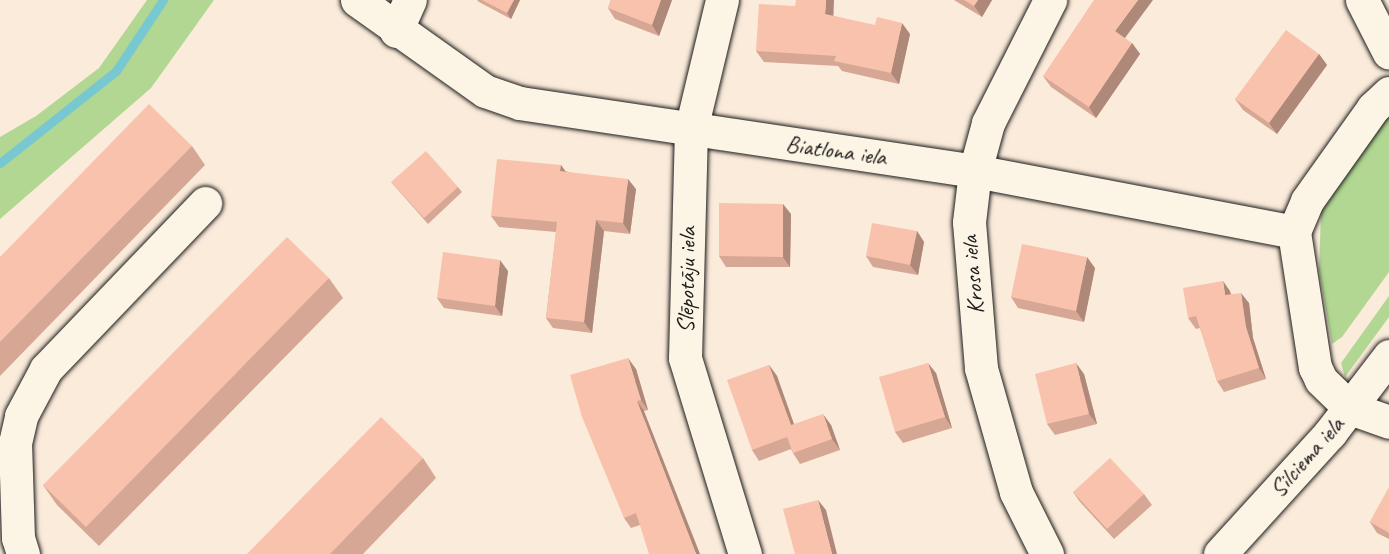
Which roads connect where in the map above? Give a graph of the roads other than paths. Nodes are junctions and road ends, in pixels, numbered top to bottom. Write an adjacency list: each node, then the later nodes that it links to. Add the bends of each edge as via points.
1 (357, 0): 6 (street, Biatlona iela)
2 (410, 0): 6 (street)
3 (722, 0): 9 (street, Slēpotāju iela, via 698,84)
4 (1050, 0): 10 (street, Krosa iela, via 988,123)
5 (1362, 0): 7 (street)
6 (396, 31): 9 (street, Biatlona iela, via 494,94 520,103)
7 (1389, 53)
8 (1389, 93): 12 (street, via 1373,108 1307,201)
9 (691, 129): 10 (street, Biatlona iela); 17 (street, Slēpotāju iela, via 685,358)
10 (975, 171): 12 (street, Biatlona iela); 18 (street, Krosa iela, via 969,222 981,368 1016,492)
11 (205, 203): 16 (street, via 46,369 21,416 15,443 18,538)
12 (1294, 232): 14 (street, via 1315,368 1321,380)
13 (1389, 356): 14 (street, Silciema iela)
14 (1350, 408): 15 (street); 19 (street, Silciema iela)
15 (1389, 422)
16 (23, 554)
17 (745, 554)
18 (1047, 554)
19 (1220, 554)

